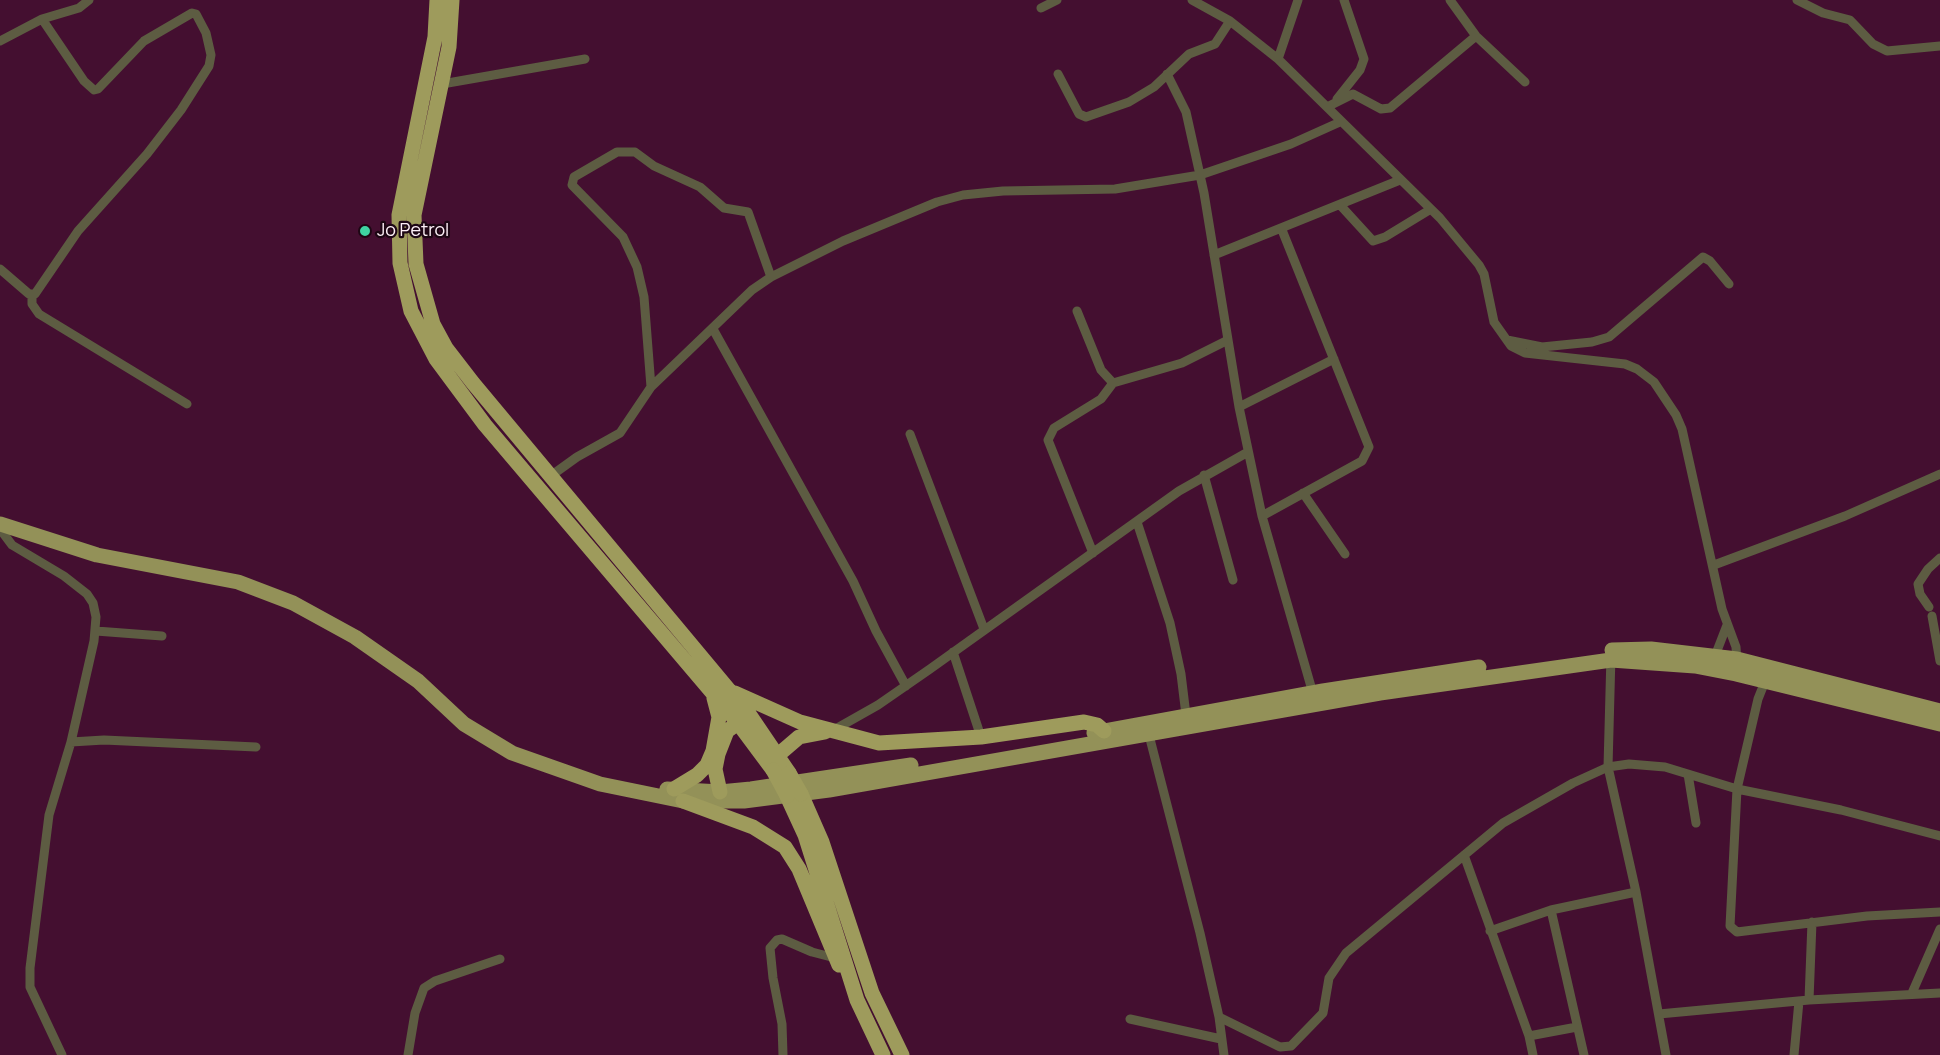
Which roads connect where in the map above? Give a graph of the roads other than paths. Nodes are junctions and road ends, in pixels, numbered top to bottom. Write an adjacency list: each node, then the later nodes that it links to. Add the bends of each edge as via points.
1 (89, 0): 11 (street, via 70,11)
2 (437, 0): 45 (highway, via 435,37 403,186 400,263 411,311 422,335)
3 (452, 0): 22 (highway, via 452,28)
4 (1057, 0): 10 (street)
5 (1192, 0): 12 (street)
6 (1298, 0): 18 (street)
7 (1344, 0): 23 (street, via 1364,59 1360,70)
8 (1450, 0): 14 (street)
9 (1797, 0): 16 (street, via 1850,20 1873,44 1887,51)
10 (1041, 8)
11 (42, 19): 15 (street); 34 (street, via 92,90 98,89 144,41 192,13 206,33 211,55 209,66 181,110 83,224)
12 (1230, 21): 18 (street); 20 (street, via 1215,44 1189,54)
13 (0, 28): 15 (street)
14 (1476, 36): 21 (street); 23 (street, via 1390,108 1382,110 1353,94)
15 (3, 39)
16 (1940, 46)
17 (585, 59): 22 (street)
18 (1278, 59): 23 (street)
19 (1058, 74): 20 (street, via 1079,114 1086,117 1129,102)
20 (1167, 74): 25 (street, via 1186,112)
21 (1526, 82)
22 (442, 84): 44 (highway, via 416,198 416,264 433,324 446,348)
23 (1331, 105): 24 (street)
24 (1340, 122): 25 (street, via 1291,144); 26 (street)
25 (1200, 175): 30 (street); 32 (street, via 1115,189 1003,191 952,198 861,233)
26 (1400, 180): 27 (street); 28 (street)
27 (1341, 206): 28 (street, via 1373,241); 29 (street)
28 (1431, 209): 37 (street, via 1479,265 1494,322)
29 (1282, 230): 30 (street); 39 (street)
30 (1214, 255): 38 (street)
31 (0, 269): 34 (street)
32 (771, 277): 36 (street, via 745,296); 41 (street, via 748,212 724,208 700,187 654,166 635,152 617,152 574,177 572,185 623,237 637,267 644,297)
33 (1729, 284): 37 (street, via 1703,257 1609,338 1542,347)
34 (32, 295): 42 (street, via 32,304 39,314)
35 (1077, 311): 40 (street, via 1101,369)
36 (713, 329): 41 (street); 70 (street, via 853,581)
37 (1505, 339): 58 (street, via 1525,353 1625,364 1654,382 1682,429)
38 (1228, 340): 40 (street, via 1182,363); 43 (street)
39 (1334, 359): 43 (street); 51 (street, via 1369,451 1362,461)
40 (1113, 383): 55 (street, via 1096,403 1054,428 1048,440)
41 (651, 387): 49 (street, via 620,433)
42 (187, 404)
43 (1239, 407): 47 (street)
44 (499, 415): 45 (highway); 49 (highway)
45 (485, 425): 72 (highway)
46 (910, 434): 61 (street)
47 (1248, 452): 50 (street); 52 (street)
48 (1940, 474): 58 (street, via 1845,516)
49 (552, 475): 71 (highway)
50 (1204, 475): 53 (street); 59 (street)
51 (1303, 493): 52 (street); 56 (street)
52 (1262, 516): 73 (street)
53 (1137, 522): 55 (street); 75 (street, via 1170,623)
54 (0, 526): 62 (street, via 12,545 87,594 93,603); 89 (main road, via 97,555 238,582 293,603 355,637 443,703 464,724 498,746 561,769)
55 (1093, 553): 61 (street)
56 (1344, 554)
57 (1940, 558): 67 (street, via 1918,584 1930,612)
58 (1714, 566): 60 (street)
59 (1233, 580)
60 (1727, 625): 66 (street); 68 (street)
61 (984, 629): 64 (street)
62 (96, 631): 63 (street); 82 (street)
63 (162, 636)
64 (953, 652): 70 (street); 81 (street)
65 (1611, 655): 66 (main road, via 1651,649); 68 (main road, via 1695,666); 73 (main road); 85 (street)
66 (1715, 656): 68 (main road)
67 (1940, 661)
68 (1737, 666): 69 (main road)
69 (1768, 674): 74 (main road); 77 (main road); 87 (street, via 1758,699)
70 (906, 686): 78 (street)
71 (729, 690): 78 (highway); 84 (highway)
72 (712, 692): 76 (highway); 89 (highway, via 719,717 713,751 707,765)
73 (1314, 699): 75 (main road); 79 (main road)
74 (1940, 711)
75 (1186, 715): 80 (main road)
76 (738, 723): 88 (highway, via 724,736 718,754 715,769); 90 (highway, bridge)
77 (1940, 724)
78 (831, 732): 81 (highway, via 879,743); 84 (highway, via 799,737)
79 (1149, 735): 80 (main road); 108 (street)
80 (1105, 736): 81 (highway, via 1093,723 1084,723); 88 (main road); 89 (main road, via 829,790 744,801)
81 (981, 737)
82 (71, 742): 83 (street); 113 (street, via 49,815 30,968 30,987)
83 (256, 747)
84 (778, 754): 90 (highway, bridge, via 789,773)
85 (1608, 767): 86 (street, via 1645,765); 93 (street, via 1522,810); 94 (street)
86 (1688, 774): 87 (street); 91 (street)
87 (1737, 789): 92 (street, via 1830,807); 97 (street, via 1730,926 1737,932)
88 (720, 792): 89 (main road)
89 (678, 795): 100 (highway, via 753,827 785,847 800,869)
90 (794, 795): 102 (highway); 117 (highway, via 822,842 872,993)
91 (1696, 823)
92 (1940, 836)
93 (1464, 855): 99 (street); 108 (street, via 1346,953 1329,978 1323,1013 1291,1046 1280,1047)
94 (1636, 892): 95 (street); 107 (street)
95 (1551, 910): 99 (street); 110 (street)
96 (1940, 912): 97 (street)
97 (1812, 922): 105 (street)
98 (1940, 929): 103 (street)
99 (1490, 931): 111 (street)
100 (835, 958): 102 (highway); 115 (street, via 782,939 770,948)
101 (500, 959): 114 (street, via 424,988)
102 (853, 986): 116 (highway)
103 (1912, 993): 104 (street); 105 (street)
104 (1940, 993)
105 (1809, 1000): 106 (street)
106 (1799, 1001): 107 (street); 122 (street)
107 (1659, 1014): 121 (street)
108 (1219, 1017): 112 (street)
109 (1130, 1019): 112 (street)
110 (1577, 1028): 111 (street); 120 (street)
111 (1529, 1036): 119 (street)
112 (1221, 1039): 118 (street)
113 (62, 1055)
114 (408, 1055)
115 (783, 1055)
116 (883, 1055)
117 (902, 1055)
118 (1224, 1055)
119 (1533, 1055)
120 (1584, 1055)
121 (1666, 1055)
122 (1794, 1055)

